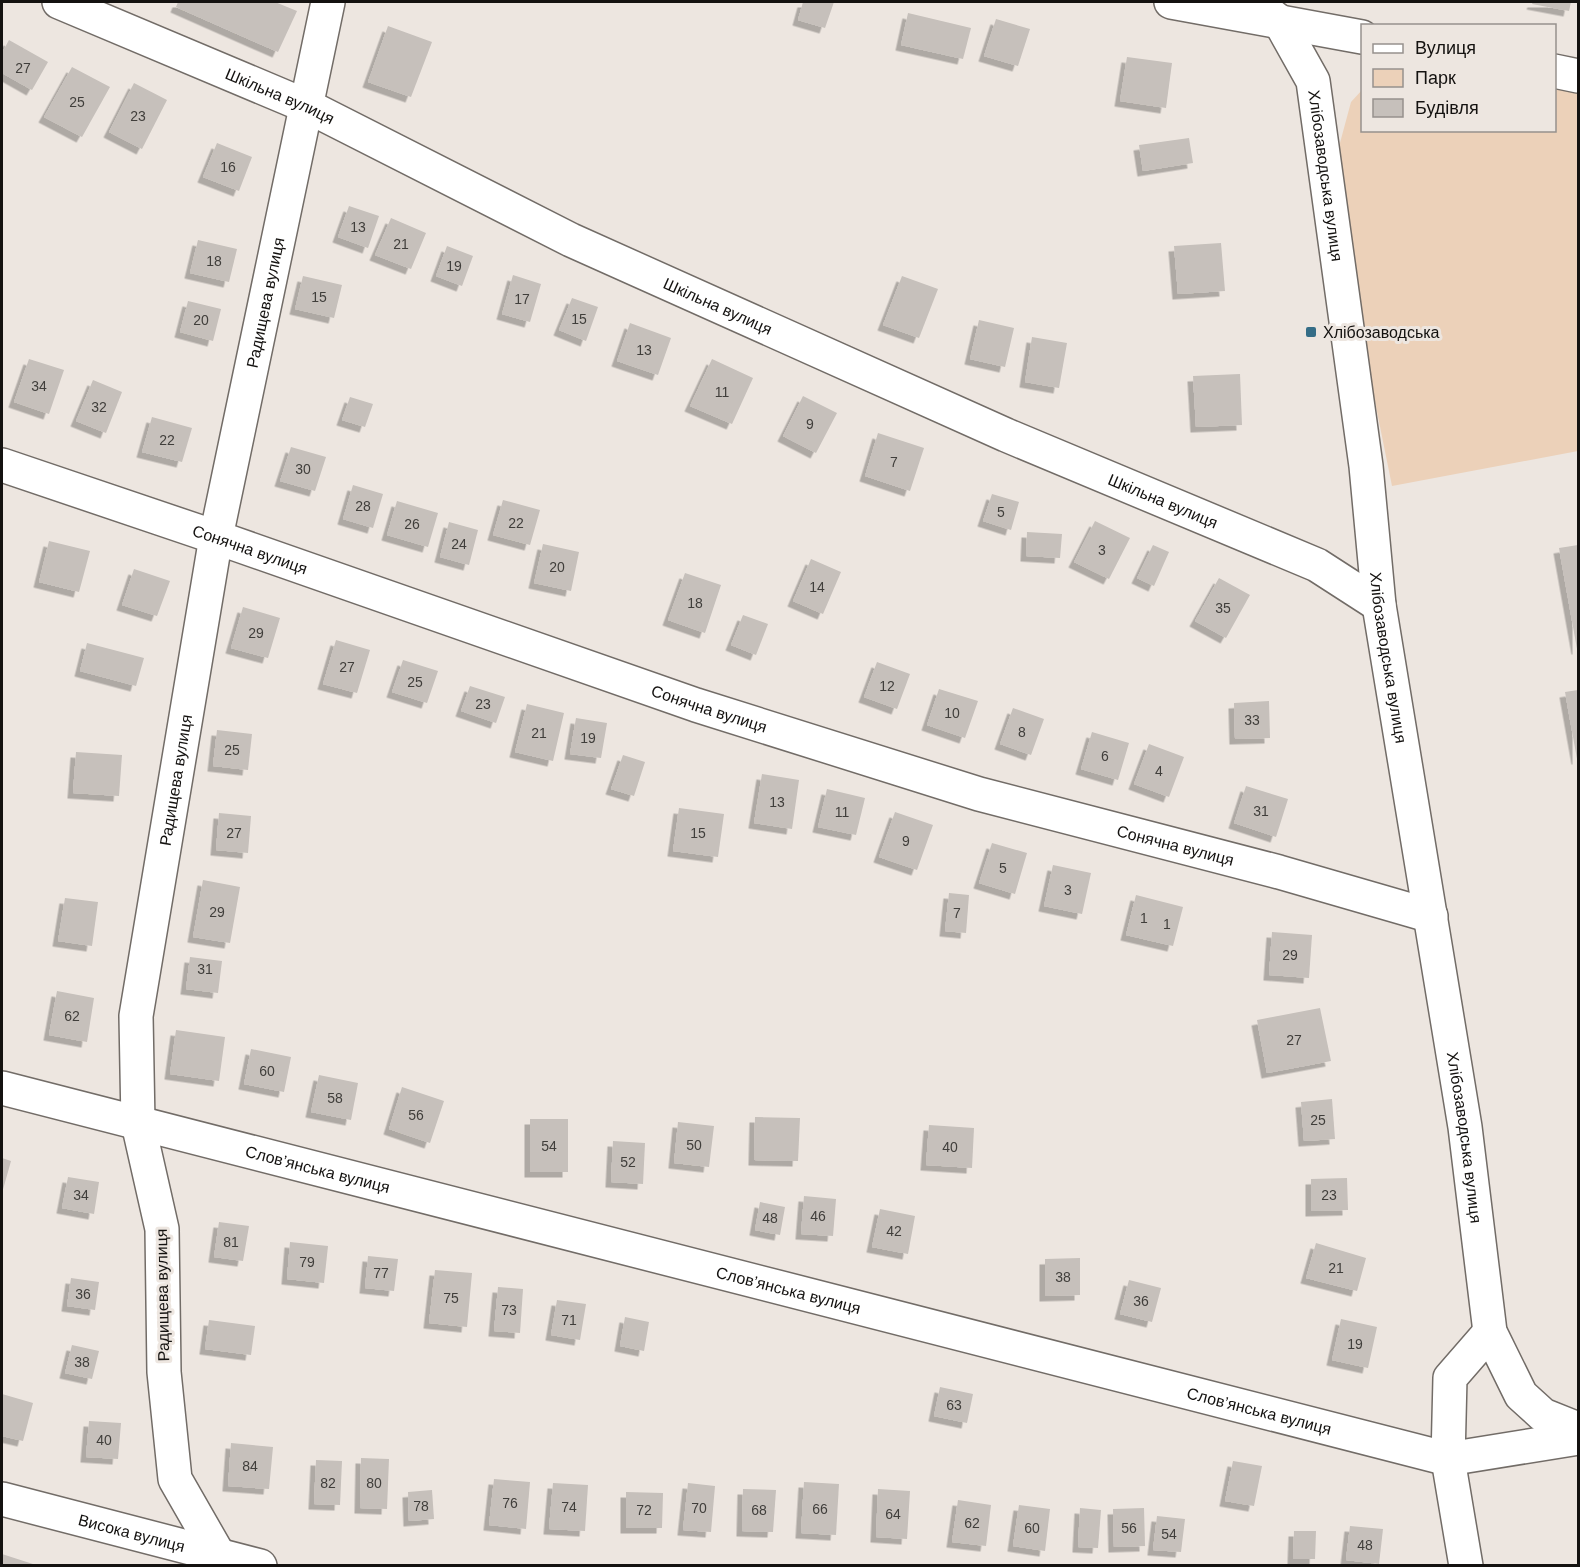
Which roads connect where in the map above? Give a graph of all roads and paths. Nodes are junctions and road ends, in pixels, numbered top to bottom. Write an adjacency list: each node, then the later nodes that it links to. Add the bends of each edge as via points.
1 (60, 2): 9 (street, Шкільна вулиця)
2 (328, 2): 9 (street, Радищева вулиця)
3 (1172, 2): 5 (street)
4 (1254, 2): 5 (street, Хлібозаводська вулиця)
5 (1280, 22): 6 (street); 12 (street, Хлібозаводська вулиця, via 1313,81 1366,466)
6 (1361, 37)
7 (1556, 71): 8 (street)
8 (1578, 76)
9 (306, 106): 11 (street, Радищева вулиця); 12 (street, Шкільна вулиця, via 571,240 1006,435 1317,565)
10 (2, 465): 11 (street, Сонячна вулиця)
11 (216, 537): 13 (street, Сонячна вулиця, via 707,709 979,794); 15 (street, Радищева вулиця, via 136,1016)
12 (1379, 605): 13 (street, Хлібозаводська вулиця)
13 (1431, 916): 16 (street, Хлібозаводська вулиця, via 1465,1127)
14 (2, 1088): 15 (street, Слов’янська вулиця)
15 (138, 1123): 19 (street, Слов’янська вулиця); 21 (street, Радищева вулиця, via 162,1229 164,1372 175,1479)
16 (1490, 1332): 17 (street, Хлібозаводська вулиця, via 1521,1395 1543,1415); 19 (street, via 1450,1378)
17 (1578, 1429)
18 (1578, 1438): 19 (street, Слов’янська вулиця)
19 (1448, 1459): 23 (street)
20 (2, 1499): 21 (street, Висока вулиця)
21 (218, 1554): 22 (street, Висока вулиця)
22 (259, 1565)
23 (1466, 1566)

